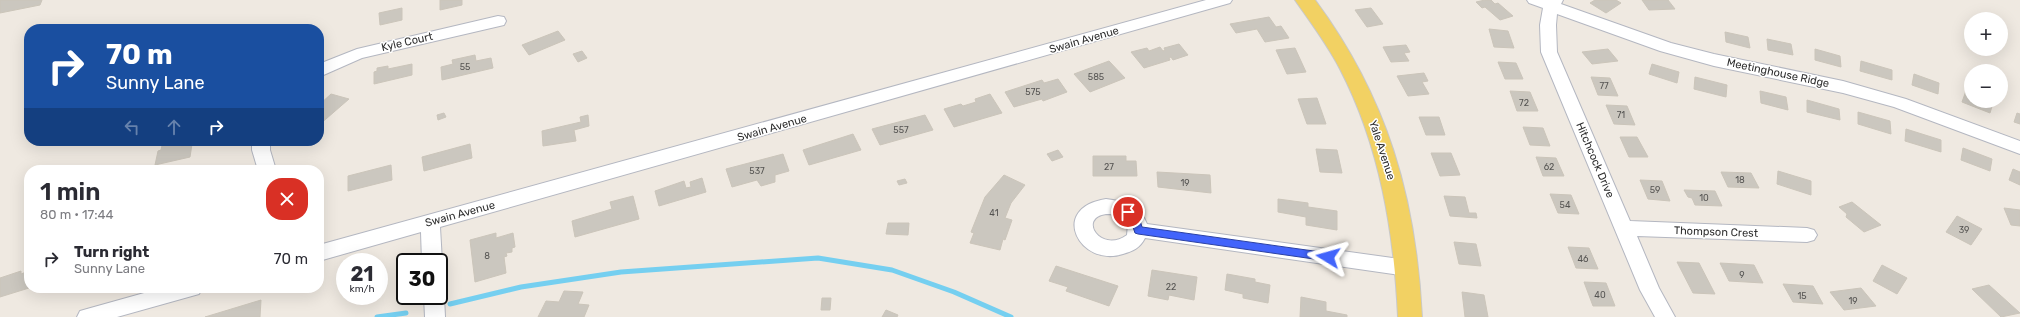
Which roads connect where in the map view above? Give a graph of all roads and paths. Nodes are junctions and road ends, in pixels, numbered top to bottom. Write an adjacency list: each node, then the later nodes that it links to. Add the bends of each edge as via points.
1 (1224, 0): 9 (street, Swain Avenue)
2 (1305, 0): 15 (main road, Yale Avenue, via 1339,50 1371,117 1395,190)
3 (1547, 2): 7 (street, Meetinghouse Ridge, via 1666,47 1900,102); 10 (street, Hitchcock Drive, via 1549,52)
4 (498, 21): 5 (street, Kyle Court, via 357,54)
5 (324, 69)
6 (261, 146): 8 (street)
7 (2020, 148)
8 (266, 165)
9 (430, 223): 13 (street, Swain Avenue); 14 (street)
10 (1624, 228): 12 (street, Thompson Crest); 21 (street, Hitchcock Drive, via 1650,290)
11 (1138, 230): 15 (street)
12 (1807, 235)
13 (324, 252)
14 (432, 253)
15 (1407, 268): 20 (main road, Yale Avenue)
16 (174, 293): 18 (street)
17 (434, 305): 19 (street)
18 (87, 317)
19 (435, 317)
20 (1410, 317)
21 (1665, 317)

